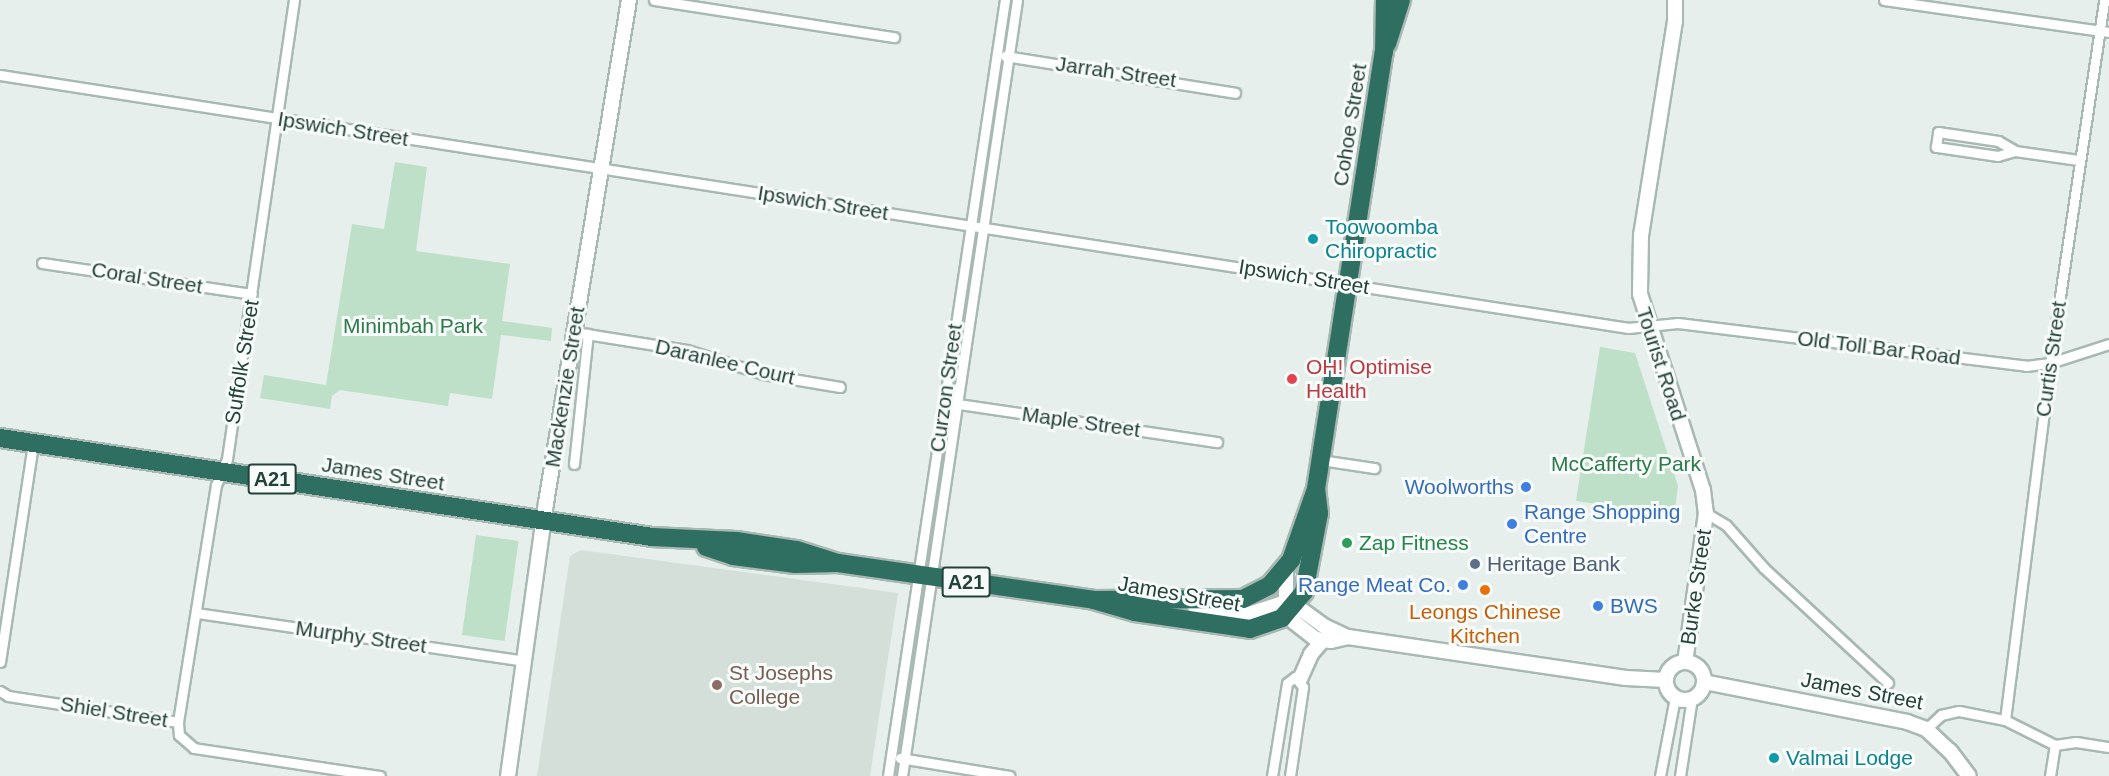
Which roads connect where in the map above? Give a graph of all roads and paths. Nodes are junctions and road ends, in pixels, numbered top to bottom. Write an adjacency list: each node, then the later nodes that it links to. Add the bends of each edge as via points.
1 (294, 0): 18 (street, Suffolk Street)
2 (628, 0): 21 (street, Mackenzie Street)
3 (654, 0): 12 (street)
4 (1005, 0): 14 (street, Curzon Street)
5 (1017, 0): 15 (street, Curzon Street)
6 (1385, 0): 13 (highway, Cohoe Street / A21)
7 (1401, 0): 13 (highway, Cohoe Street / A21)
8 (1675, 0): 27 (street, Tourist Road, via 1676,21 1641,235 1640,294)
9 (1890, 0): 11 (street)
10 (2104, 0): 11 (street, Curtis Street)
11 (2104, 31): 20 (street, Curtis Street)
12 (894, 37)
13 (1384, 52): 25 (highway, Cohoe Street / A21)
14 (996, 54): 15 (street, Jarrah Street); 22 (street, Curzon Street)
15 (1009, 57): 17 (street, Jarrah Street); 23 (street, Curzon Street)
16 (0, 75): 18 (street, Ipswich Street)
17 (1235, 93)
18 (276, 118): 21 (street, Ipswich Street); 26 (street, Suffolk Street)
19 (2015, 151): 19 (street, via 1998,156 1936,147 1938,132 1998,141); 20 (street)
20 (2078, 160): 30 (street, Curtis Street)
21 (601, 168): 22 (street, Ipswich Street); 28 (street, Mackenzie Street)
22 (969, 227): 23 (street, Ipswich Street); 32 (street, Curzon Street)
23 (984, 229): 25 (street, Ipswich Street); 33 (street, Curzon Street)
24 (42, 263): 26 (street, Coral Street)
25 (1348, 284): 27 (street, Ipswich Street, via 1628,328); 37 (highway, Cohoe Street / A21)
26 (252, 294): 40 (street, Suffolk Street)
27 (1647, 325): 30 (street, Old Toll Bar Road, via 1678,323 2026,366); 42 (street, Tourist Road, via 1703,490)
28 (581, 333): 31 (street, Daranlee Court, via 698,353 763,375); 38 (street, Mackenzie Street); 43 (street, Mackenzie Street)
29 (2109, 344): 30 (street, Old Toll Bar Road)
30 (2050, 363): 62 (street, Curtis Street)
31 (840, 387)
32 (944, 402): 33 (street, Maple Street); 45 (street, Curzon Street)
33 (958, 404): 35 (street, Maple Street); 45 (street, Curzon Street)
34 (0, 438): 36 (highway, James Street / A21)
35 (1218, 442)
36 (33, 444): 40 (highway, James Street / A21); 53 (street)
37 (1321, 460): 39 (street); 41 (highway, Cohoe Street / A21)
38 (574, 464)
39 (1374, 468)
40 (222, 472): 43 (highway, James Street / A21); 49 (street, Suffolk Street, via 216,485)
41 (1316, 489): 44 (highway, Cohoe Street / A21); 48 (highway, Cohoe Street / A21, via 1319,513 1311,569)
42 (1706, 513): 54 (street, Burke Street); 58 (street, via 1726,525 1764,568)
43 (543, 521): 45 (highway, James Street / A21, via 687,541 733,556 795,564 838,563); 52 (street, Mackenzie Street)
44 (1286, 568): 47 (highway, James Street / A21, via 1270,585 1243,599); 48 (street)
45 (925, 576): 46 (highway, James Street / A21); 67 (street, Curzon Street); 68 (street, Curzon Street)
46 (1094, 600): 47 (highway, James Street / A21); 48 (highway, James Street / A21, via 1135,612 1239,628 1271,625)
47 (1190, 600): 48 (street, James Street, via 1197,609 1230,614)
48 (1290, 607): 50 (street); 51 (street, via 1304,632)
49 (197, 613): 52 (street, Murphy Street); 63 (street, Suffolk Street)
50 (1348, 637): 51 (street); 56 (street, via 1626,678)
51 (1323, 640): 55 (street, via 1311,654)
52 (525, 661): 70 (street, Mackenzie Street)
53 (0, 662)
54 (1685, 662): 56 (street, via 1674,665); 57 (street, via 1697,666)
55 (1300, 679): 74 (street, via 1292,677 1287,683); 75 (street, via 1302,699)
56 (1666, 680): 60 (street)
57 (1704, 682): 61 (street); 64 (street, James Street, via 1750,694 1890,716)
58 (1888, 683)
59 (4, 693): 63 (street, Shiel Street)
60 (1675, 697): 61 (street); 76 (street)
61 (1692, 698): 77 (street)
62 (2005, 720): 64 (street, James Street, via 1959,711 1941,715); 65 (street, James Street)
63 (178, 722): 69 (street, Shiel Street, via 179,735 194,748)
64 (1926, 729): 78 (street)
65 (2055, 745): 66 (street, James Street, via 2076,742); 79 (street)
66 (2109, 747)
67 (892, 756): 68 (street); 71 (street, Curzon Street)
68 (905, 759): 72 (street, Curzon Street); 73 (street)
69 (380, 776)
70 (508, 776)
71 (888, 776)
72 (903, 776)
73 (1010, 776)
74 (1272, 776)
75 (1290, 776)
76 (1660, 776)
77 (1680, 776)
78 (1969, 776)
79 (2050, 776)

